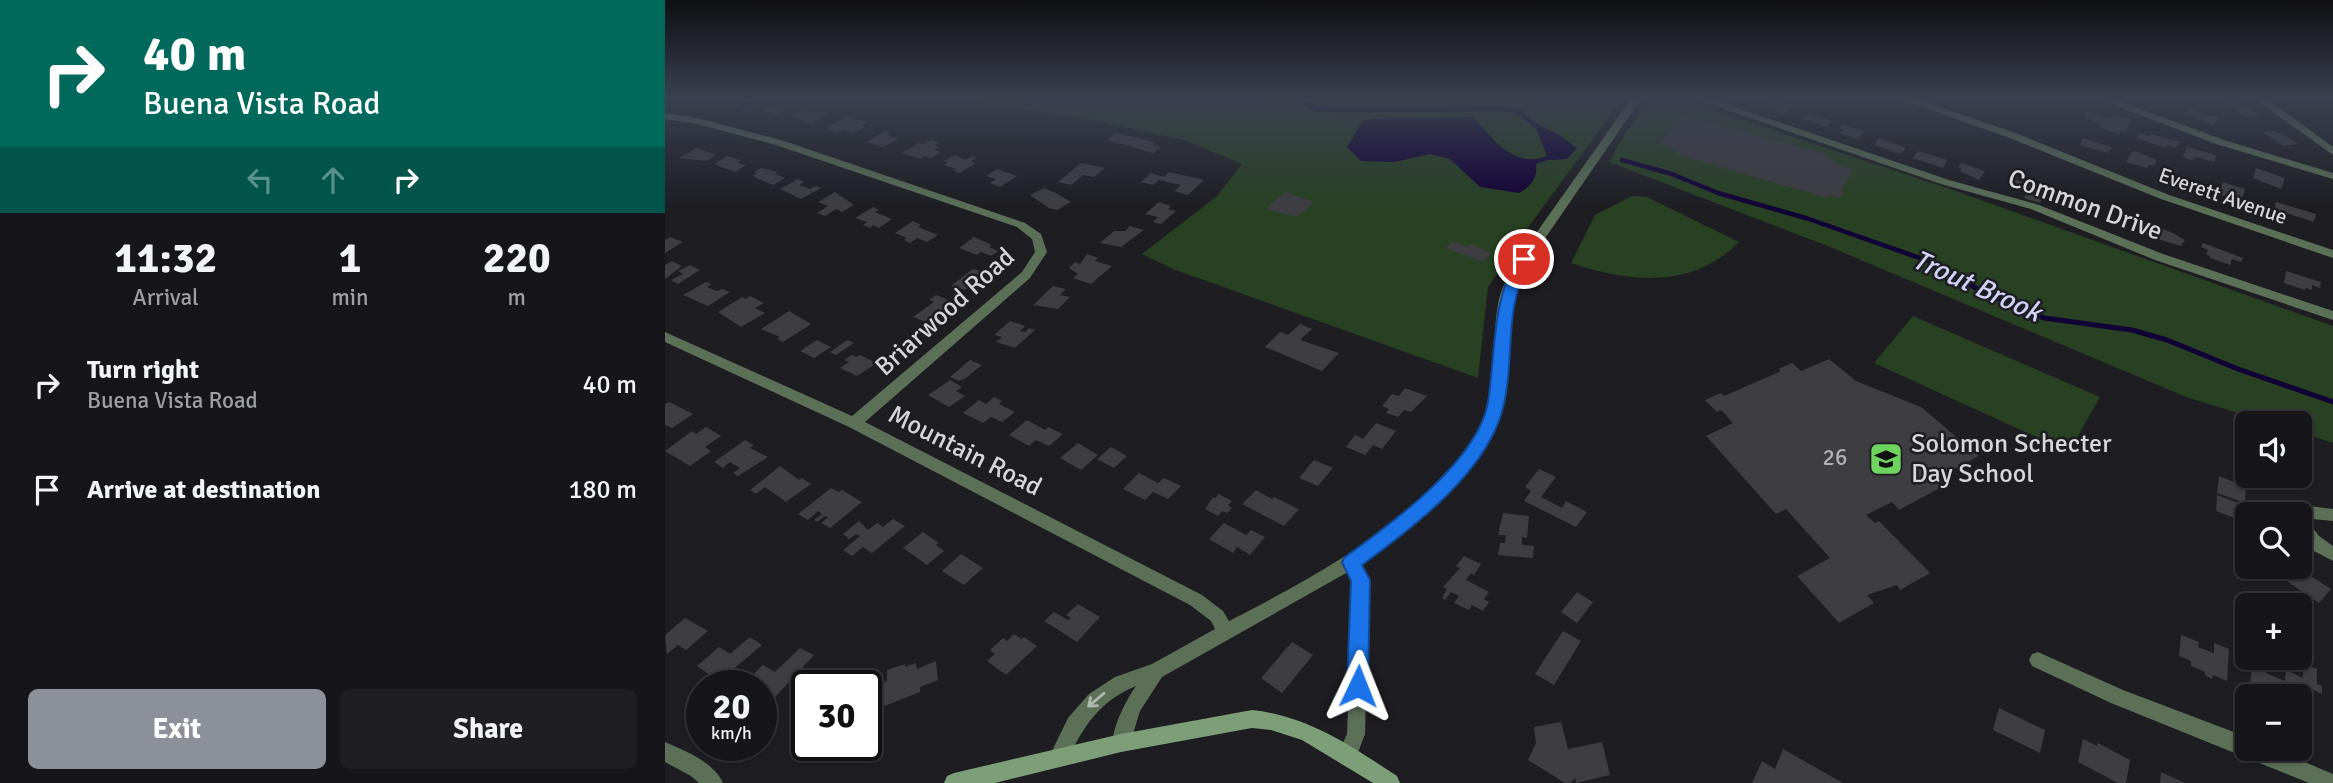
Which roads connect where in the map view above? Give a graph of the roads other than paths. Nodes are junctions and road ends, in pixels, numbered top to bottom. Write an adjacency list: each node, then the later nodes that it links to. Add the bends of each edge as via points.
1 (752, 136): 12 (street, Briarwood Road, via 1021,225 1037,237 1041,252 1026,275)
2 (1610, 136): 15 (street, via 1512,279 1503,318 1496,405 1478,446 1439,492)
3 (1808, 136): 10 (street, Common Drive, via 2047,211 2159,257)
4 (2013, 136): 9 (street, Everett Avenue, via 2165,197)
5 (2202, 136): 8 (street)
6 (2310, 136): 7 (street)
7 (2333, 152)
8 (2333, 176)
9 (2333, 254)
10 (2333, 316)
11 (665, 337): 12 (street, Mountain Road)
12 (854, 423): 16 (street, Mountain Road, via 1196,600 1216,616)
13 (2333, 515): 14 (street, via 2309,512 2301,521 2314,542)
14 (2333, 554)
15 (1352, 562): 16 (street); 22 (street, via 1361,580 1356,734)
16 (1226, 632): 18 (street)
17 (2038, 660): 19 (street)
18 (1156, 671): 20 (street, via 1132,707); 23 (street, one-way to 23, via 1124,681 1093,701 1070,730)
19 (2235, 743)
20 (1121, 744): 22 (main road, via 1231,722 1269,720 1302,729); 23 (main road)
21 (665, 752): 25 (street, via 698,769)
22 (1347, 756): 27 (main road)
23 (1059, 757): 26 (main road)
24 (2280, 761): 28 (street)
25 (713, 783)
26 (954, 783)
27 (1389, 783)
28 (2332, 783)

